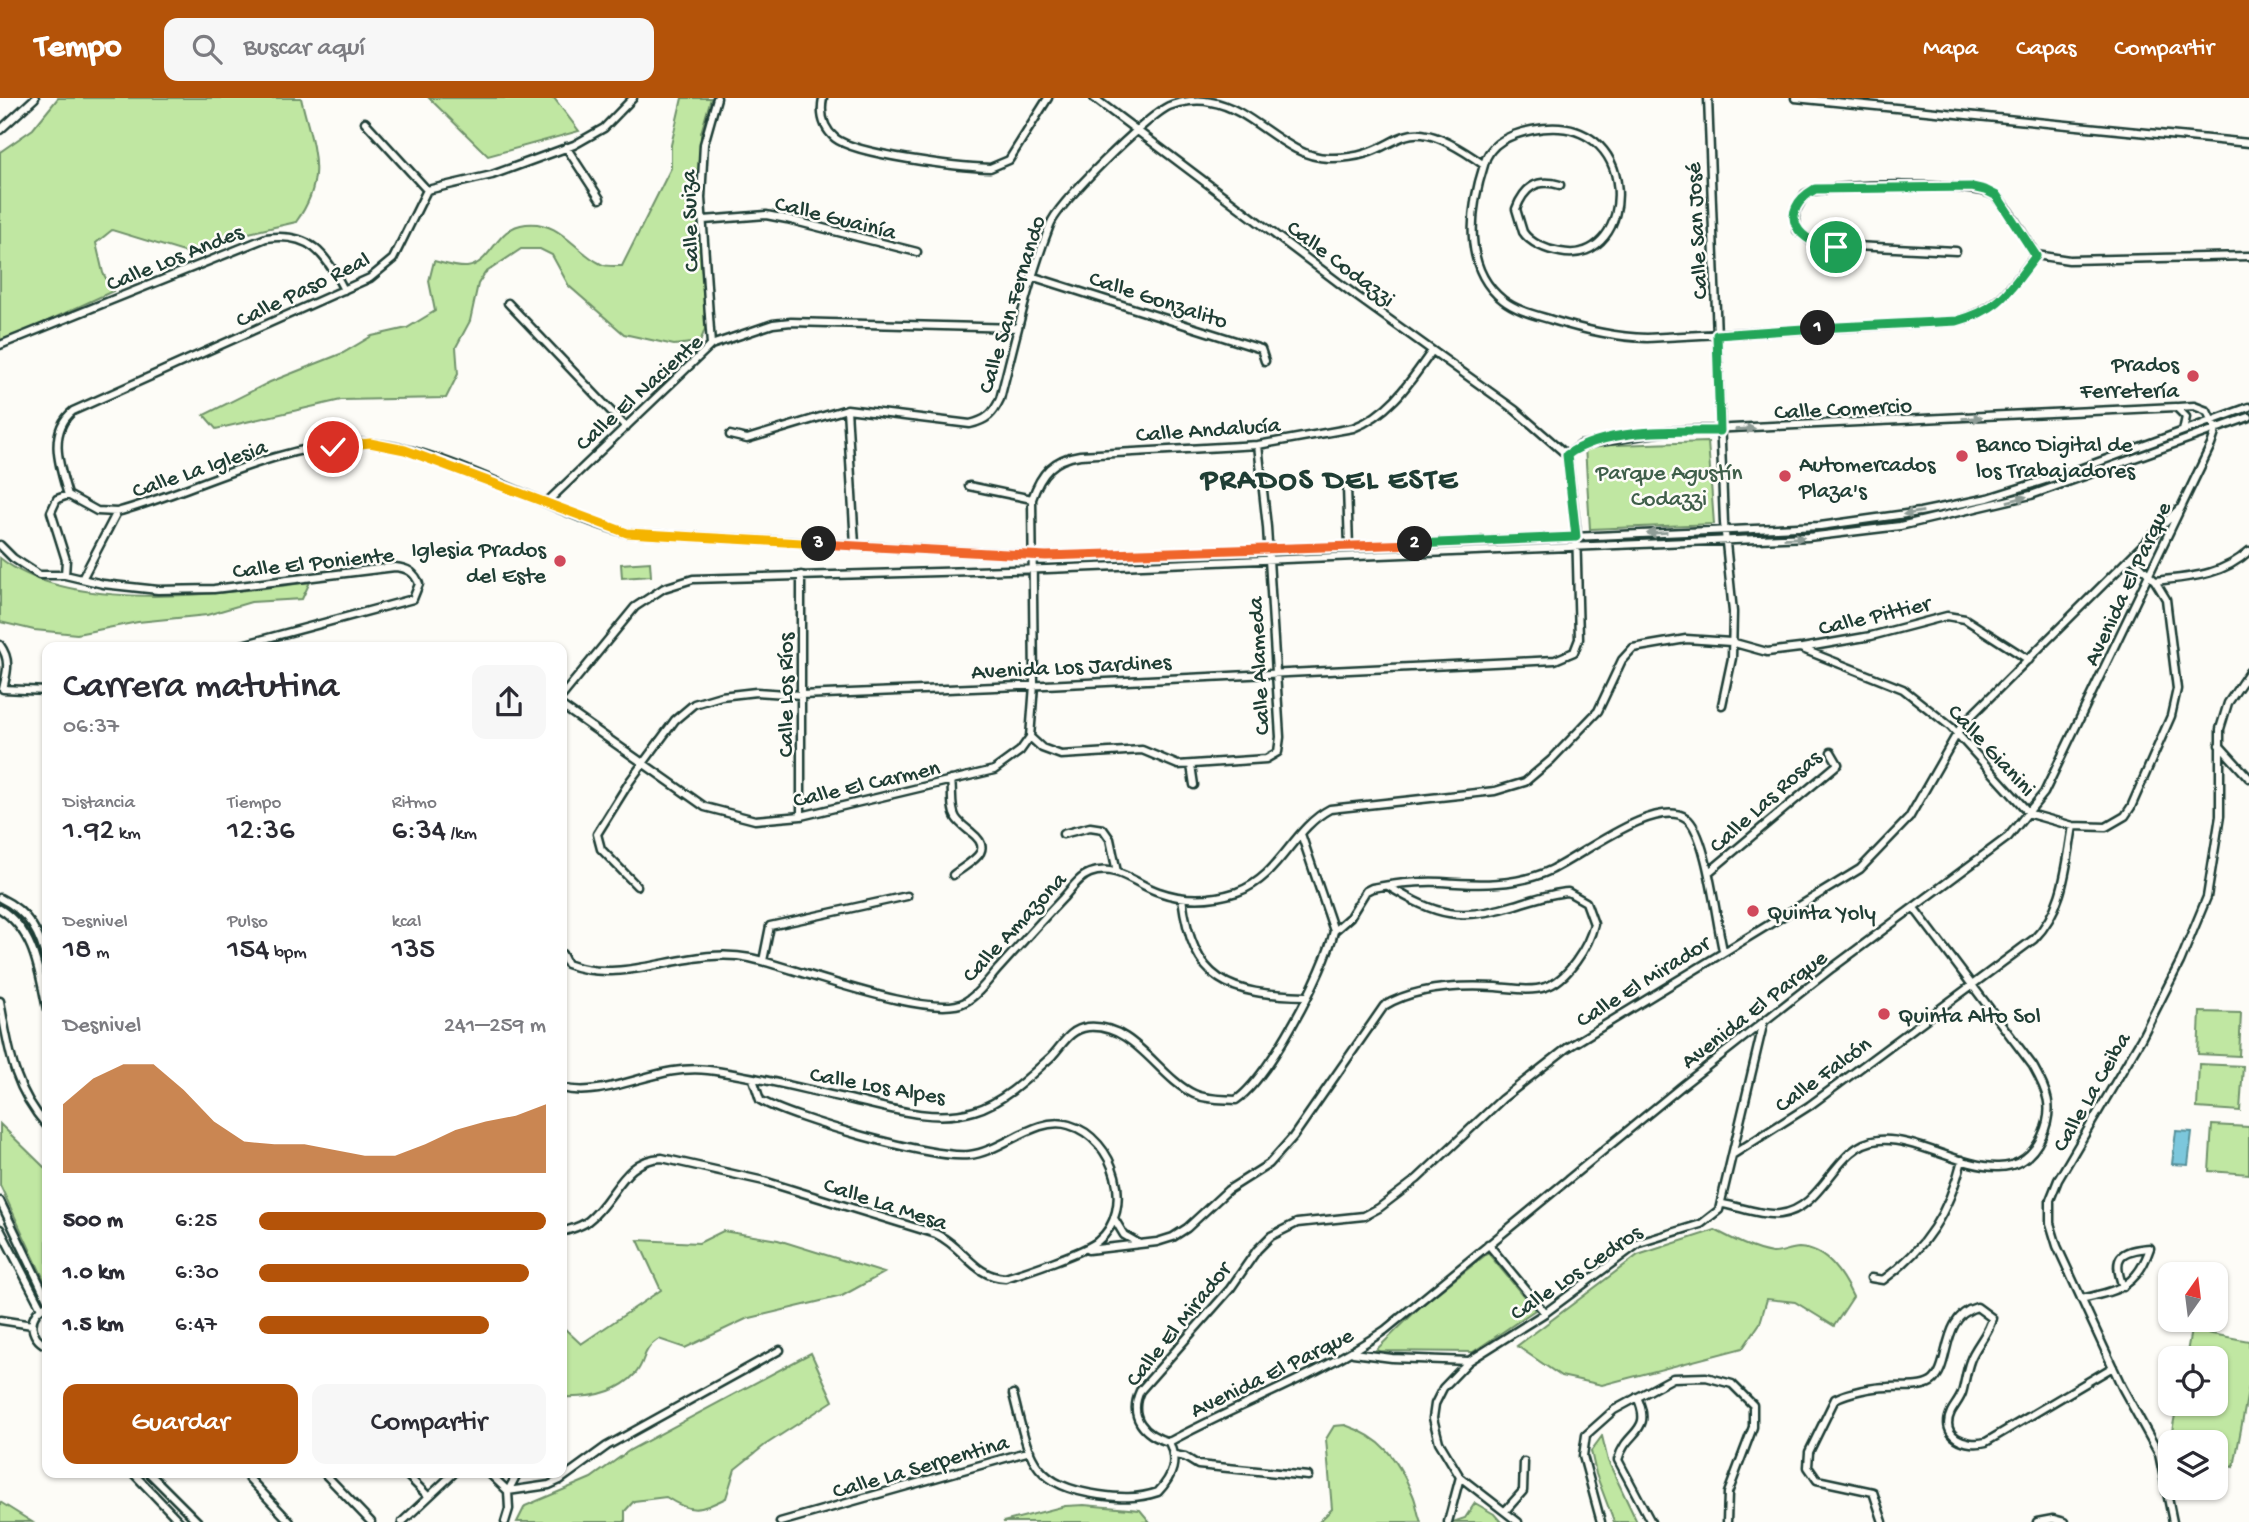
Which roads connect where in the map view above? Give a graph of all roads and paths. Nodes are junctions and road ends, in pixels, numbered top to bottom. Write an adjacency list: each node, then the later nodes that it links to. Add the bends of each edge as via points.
1 (35, 98): 10 (street)
2 (633, 98): 15 (street, via 604,128)
3 (717, 98): 20 (street, Calle Suiza, via 704,144)
4 (823, 98): 5 (street, via 820,113 836,139 860,149 990,168 1009,160)
5 (1048, 98)
6 (1094, 98): 11 (street, Calle Codazzi)
7 (1708, 98): 29 (street, Calle San José)
8 (1796, 98): 14 (street)
9 (365, 122): 18 (street)
10 (0, 130)
11 (1134, 130): 12 (street, Calle San Fernando, via 1167,107 1197,100 1230,108 1306,154 1322,158 1353,155); 25 (street, Calle San Fernando, via 1056,211); 32 (street, Calle Codazzi)
12 (1391, 132)
13 (1452, 135): 16 (street)
14 (2249, 143)
15 (566, 147): 18 (street, via 492,176); 19 (street)
16 (1484, 165): 17 (street, via 1495,145 1525,132 1568,128 1594,139 1609,153 1616,181 1613,226 1599,244 1580,253 1546,248 1523,232 1517,209 1525,191 1548,181); 29 (street, via 1476,191 1473,244 1479,268 1503,300 1526,312 1610,335)
17 (1560, 185)
18 (427, 190): 26 (street, Calle Paso Real, via 393,259 380,272)
19 (600, 199)
20 (704, 220): 22 (street, Calle Guainía, via 766,215); 31 (street, Calle Suiza)
21 (1956, 251): 23 (street, via 1814,244 1797,230 1795,212 1805,194 1829,187 1972,187 1997,196)
22 (917, 252)
23 (2036, 256): 24 (street, via 2069,260); 29 (street, via 1999,303 1957,321)
24 (2249, 256)
25 (1034, 277): 28 (street, Calle San Fernando); 33 (street, Calle Gonzalito, via 1261,349)
26 (344, 290): 30 (street, Calle Los Andes, via 313,246 296,238 265,238); 48 (street, Calle Paso Real, via 73,411 61,424 57,444)
27 (508, 303): 39 (street)
28 (1018, 328): 31 (street, Calle El Naciente, via 791,322); 36 (street, Calle San Fernando, via 1000,399 993,414 982,421 970,424)
29 (1717, 335): 41 (street, Calle San José)
30 (0, 345)
31 (711, 345): 39 (street, Calle El Naciente)
32 (1432, 351): 44 (street, Calle Andalucía, via 1400,395 1367,423); 45 (street, Calle Codazzi, via 1515,410)
33 (1265, 360)
34 (2176, 407): 38 (street, Calle Comercio, via 2201,407); 41 (street, Calle Comercio, one-way to 34); 42 (street, via 2186,417)
35 (2249, 407): 38 (street, Calle La Iglesia)
36 (847, 409): 43 (street, Calle San Fernando, via 747,439); 57 (street)
37 (2249, 417): 40 (street)
38 (2212, 421): 40 (street); 42 (street, Calle La Iglesia)
39 (626, 427): 50 (street, Calle El Naciente)
40 (2216, 430): 51 (street, Avenida El Parque); 55 (street, one-way to 40, via 1808,537 1940,518 2031,495)
41 (1720, 431): 45 (street, Calle Comercio, via 1632,435 1581,445); 53 (street, Calle San José)
42 (2183, 431): 53 (street, Calle La Iglesia, one-way to 53, via 2044,481 1953,506 1823,526)
43 (730, 435)
44 (1258, 445): 49 (street, Calle Andalucía, via 1067,457 1045,471); 60 (street, Calle Alameda)
45 (1567, 455): 54 (street)
46 (969, 486): 49 (street)
47 (1347, 487): 58 (street)
48 (68, 495): 52 (street, via 97,511); 66 (street, via 57,499 51,512)
49 (1032, 499): 62 (street)
50 (547, 502): 52 (street, Calle La Iglesia, via 405,450 348,443 237,469); 57 (street, Calle La Iglesia, via 604,527 650,537)
51 (2183, 505): 63 (street, Calle El Mirador); 69 (street, Avenida El Parque)
52 (117, 512): 68 (street, Calle La Iglesia)
53 (1725, 531): 54 (street, Calle La Iglesia, one-way to 54); 55 (street, Calle San José)
54 (1576, 537): 58 (street, Calle La Iglesia); 59 (street)
55 (1726, 540): 59 (street); 71 (street, Calle San José)
56 (0, 545): 66 (street, via 39,575)
57 (855, 545): 62 (street, Calle La Iglesia)
58 (1349, 547): 60 (street, Calle La Iglesia)
59 (1576, 547): 64 (street); 76 (street, Avenida Los Jardines, via 1579,632 1577,646 1568,656)
60 (1268, 550): 62 (street, Calle La Iglesia); 64 (street, Calle Alameda)
61 (2249, 551): 69 (street, via 2212,573)
62 (1034, 556): 65 (street)
63 (2132, 557): 69 (street, Calle Gianini); 74 (street, Calle El Mirador)
64 (1269, 558): 65 (street); 76 (street, Calle Alameda)
65 (1034, 569): 67 (street); 77 (street)
66 (65, 575): 68 (street)
67 (801, 575): 78 (street, via 713,577 664,588 635,607); 80 (street, Calle Los Ríos)
68 (82, 579): 70 (street, Calle El Poniente, via 158,590 214,589 395,567 417,577 413,599)
69 (2153, 579): 92 (street, Avenida El Parque); 94 (street, Calle Gianini, via 2168,608 2177,701 2125,816 2106,827)
70 (253, 642)
71 (1731, 642): 73 (street, Calle Gianini, via 1767,652); 81 (street, Calle San José); 96 (street, via 1686,639 1633,648 1622,660 1598,710 1537,773 1511,788 1342,806 1321,814)
72 (0, 645): 79 (street, via 8,665 3,689)
73 (1800, 648): 74 (street, Calle Pittier, via 1947,616 1965,619); 83 (street, Calle Gianini, via 1903,689)
74 (2029, 660): 83 (street, Calle El Mirador)
75 (2249, 672): 85 (street, Calle La Ceiba, via 2228,703)
76 (1275, 673): 77 (street, Avenida Los Jardines); 88 (street, Calle Alameda, via 1280,746 1273,757)
77 (1034, 685): 80 (street, Avenida Los Jardines); 84 (street)
78 (567, 686)
79 (42, 691)
80 (801, 695): 87 (street, Avenida Los Jardines, via 756,692 694,704 675,720); 93 (street, Calle Los Ríos)
81 (1722, 705)
82 (567, 709): 87 (street, Calle El Carmen)
83 (1956, 733): 92 (street, Calle Gianini); 109 (street, Calle El Mirador, via 1915,810 1874,857)
84 (1030, 737): 88 (street, Calle Alameda, via 1061,755 1142,750 1168,762); 90 (street, Calle El Carmen, via 1002,767)
85 (2219, 745): 89 (street); 133 (street, Calle La Ceiba, via 2220,816 2207,897 2141,1039 2050,1200 2057,1246)
86 (1831, 751): 98 (street, Calle Las Rosas, via 1838,764)
87 (643, 763): 93 (street, Calle El Carmen, via 721,814 755,820); 100 (street, Avenida Los Jardines, via 597,834 601,849)
88 (1191, 765): 91 (street)
89 (2249, 778)
90 (951, 780): 93 (street, Calle El Carmen); 99 (street, via 957,821 983,846 981,853)
91 (1194, 785)
92 (2029, 814): 94 (street, Calle Gianini); 105 (street, Avenida El Parque, via 2008,837)
93 (801, 816)
94 (2073, 826): 112 (street, Calle Falcón, via 2060,894 2045,928)
95 (1063, 834): 97 (street, via 1090,827 1102,829 1110,839)
96 (1301, 834): 104 (street, via 1278,863 1251,886 1221,896); 107 (street)
97 (1117, 872): 104 (street, via 1150,889); 110 (street, Calle Amazona, via 1100,871 1082,878 977,992 954,1007 920,1005)
98 (1709, 872): 101 (street, via 1693,824 1683,816 1668,814 1646,817 1549,871 1525,878 1480,886 1439,882); 109 (street)
99 (953, 875)
100 (637, 886)
101 (1388, 886): 107 (street, via 1366,891 1350,918); 127 (street, via 1420,905 1454,916 1483,914 1568,892 1586,902 1594,924 1563,977 1548,986 1441,989 1384,1006 1278,1157 1228,1190 1178,1234)
102 (907, 896): 110 (street, via 770,926)
103 (0, 898): 108 (street, via 32,923)
104 (1182, 898): 114 (street, via 1192,941 1218,980 1242,989)
105 (1914, 908): 112 (street, Calle La Ceiba); 116 (street, Avenida El Parque)
106 (0, 909): 113 (street, via 30,941)
107 (1334, 931): 114 (street, Calle Los Alpes, via 1327,957)
108 (42, 948)
109 (1723, 950): 146 (street, Calle El Mirador, via 1567,1048 1379,1208 1364,1216 1297,1223 1271,1236 1140,1391 1135,1409 1141,1426)
110 (763, 961): 111 (street, Calle Amazona, via 718,956 601,972)
111 (567, 967)
112 (1973, 984): 120 (street, Calle Falcón, via 1810,1106); 121 (street, Calle La Ceiba, via 2033,1066 2048,1092 2050,1107 2036,1148 2016,1165 1999,1168)
113 (42, 989)
114 (1306, 996): 117 (street, Calle Los Alpes, via 1256,1081 1236,1100 1191,1093 1134,1044 1114,1032 1089,1027 1067,1036 1034,1071 990,1105 957,1115 892,1109)
115 (0, 1001): 119 (street, via 16,1077)
116 (1763, 1025): 120 (street); 128 (street, Avenida El Parque)
117 (753, 1079): 118 (street, Calle Los Alpes, via 682,1068 595,1088); 124 (street, via 760,1100 775,1109 939,1153 970,1155 1040,1127 1068,1124 1092,1137 1109,1158 1117,1187)
118 (567, 1088)
119 (42, 1120)
120 (1732, 1155): 123 (street)
121 (1962, 1160): 123 (street, Calle La Ceiba, via 1879,1140 1853,1151 1819,1192 1794,1211 1777,1214); 130 (street, via 1950,1199 1924,1244 1883,1280)
122 (0, 1201): 132 (street)
123 (1723, 1204): 136 (street, Calle Los Cedros, via 1701,1224 1639,1243)
124 (1115, 1220): 127 (street, via 1124,1235); 129 (street, Calle La Mesa)
125 (0, 1229): 134 (street)
126 (567, 1230): 129 (street, Calle La Mesa, via 588,1221 634,1167 650,1158 662,1158 764,1181 936,1234 995,1278)
127 (1140, 1244): 129 (street)
128 (1488, 1244): 136 (street); 141 (street, Avenida El Parque)
129 (1086, 1250)
130 (1871, 1278)
131 (2123, 1287): 131 (street, via 2116,1268 2120,1258 2129,1250 2150,1248 2141,1272); 133 (street)
132 (42, 1289)
133 (2081, 1299): 143 (street, Calle La Ceiba)
134 (42, 1303)
135 (42, 1310): 138 (street)
136 (1545, 1313): 142 (street, Calle Los Cedros)
137 (0, 1320): 138 (street)
138 (32, 1325): 139 (street)
139 (42, 1342)
140 (780, 1350): 150 (street, via 607,1446)
141 (1353, 1353): 142 (street); 146 (street, Avenida El Parque)
142 (1469, 1361): 152 (street, Calle Los Cedros, via 1443,1388 1433,1418 1439,1442)
143 (2113, 1367): 177 (street, via 1986,1442 1965,1444 1950,1431 1950,1413 1992,1318 1977,1307 1968,1309 1953,1330 1932,1381 1875,1388 1835,1399 1809,1452 1808,1467 1817,1480 1873,1492); 180 (street, Calle La Ceiba, via 2159,1454)
144 (1013, 1394): 147 (street)
145 (1637, 1397): 174 (street, via 1590,1430 1584,1442 1585,1465); 175 (street, via 1643,1423 1618,1460); 176 (street, via 1673,1378 1693,1376 1732,1384 1748,1398 1755,1415 1753,1427 1733,1474)
146 (1168, 1442): 148 (street)
147 (1030, 1451): 148 (street, via 1051,1483 1133,1499 1158,1492 1174,1468); 171 (street, Calle La Serpentina)
148 (1175, 1455): 151 (street, via 1198,1465)
149 (1524, 1462): 164 (street, via 1523,1491)
150 (567, 1475)
151 (1308, 1476)
152 (1461, 1477): 164 (street, Calle Los Cedros); 172 (street)
153 (138, 1478): 165 (street)
154 (154, 1478): 166 (street)
155 (249, 1478): 167 (street)
156 (329, 1478): 168 (street)
157 (410, 1478): 163 (street)
158 (448, 1478): 163 (street)
159 (494, 1478): 162 (street)
160 (515, 1478): 162 (street)
161 (563, 1478): 162 (street, via 549,1485)
162 (508, 1491): 170 (street)
163 (428, 1496): 169 (street)
164 (1506, 1510): 173 (street, Calle Los Cedros)
165 (180, 1522)
166 (198, 1522)
167 (290, 1522)
168 (371, 1522)
169 (402, 1522)
170 (505, 1522)
171 (780, 1522)
172 (1448, 1522)
173 (1518, 1522)
174 (1601, 1522)
175 (1651, 1522)
176 (1727, 1522)
177 (1883, 1522)
178 (2037, 1522): 179 (street)
179 (2064, 1522)
180 (2173, 1522)

